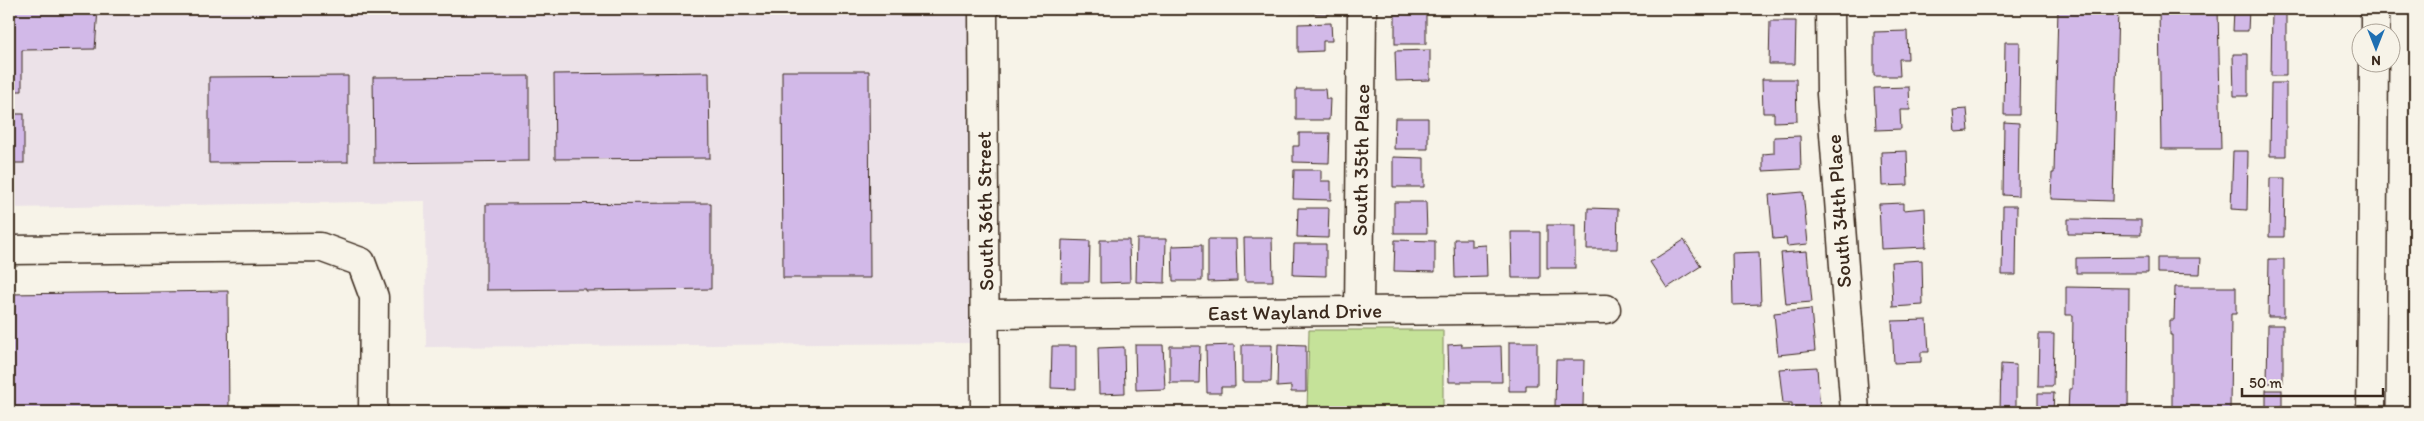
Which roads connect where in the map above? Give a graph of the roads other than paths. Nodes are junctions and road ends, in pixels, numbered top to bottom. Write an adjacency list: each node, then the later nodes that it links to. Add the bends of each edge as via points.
1 (983, 9): 10 (street, South 36th Street)
2 (1362, 9): 9 (street, South 35th Place)
3 (1830, 9): 13 (street, South 34th Place, via 1831,94)
4 (2375, 9): 5 (street)
5 (2375, 22)
6 (2374, 72): 14 (street)
7 (9, 250): 11 (street, via 320,248 360,262 374,297)
8 (1606, 309): 9 (street, East Wayland Drive)
9 (1359, 311): 10 (street, East Wayland Drive)
10 (985, 314): 12 (street, South 36th Street)
11 (373, 412)
12 (985, 412)
13 (1855, 412)
14 (2371, 412)

